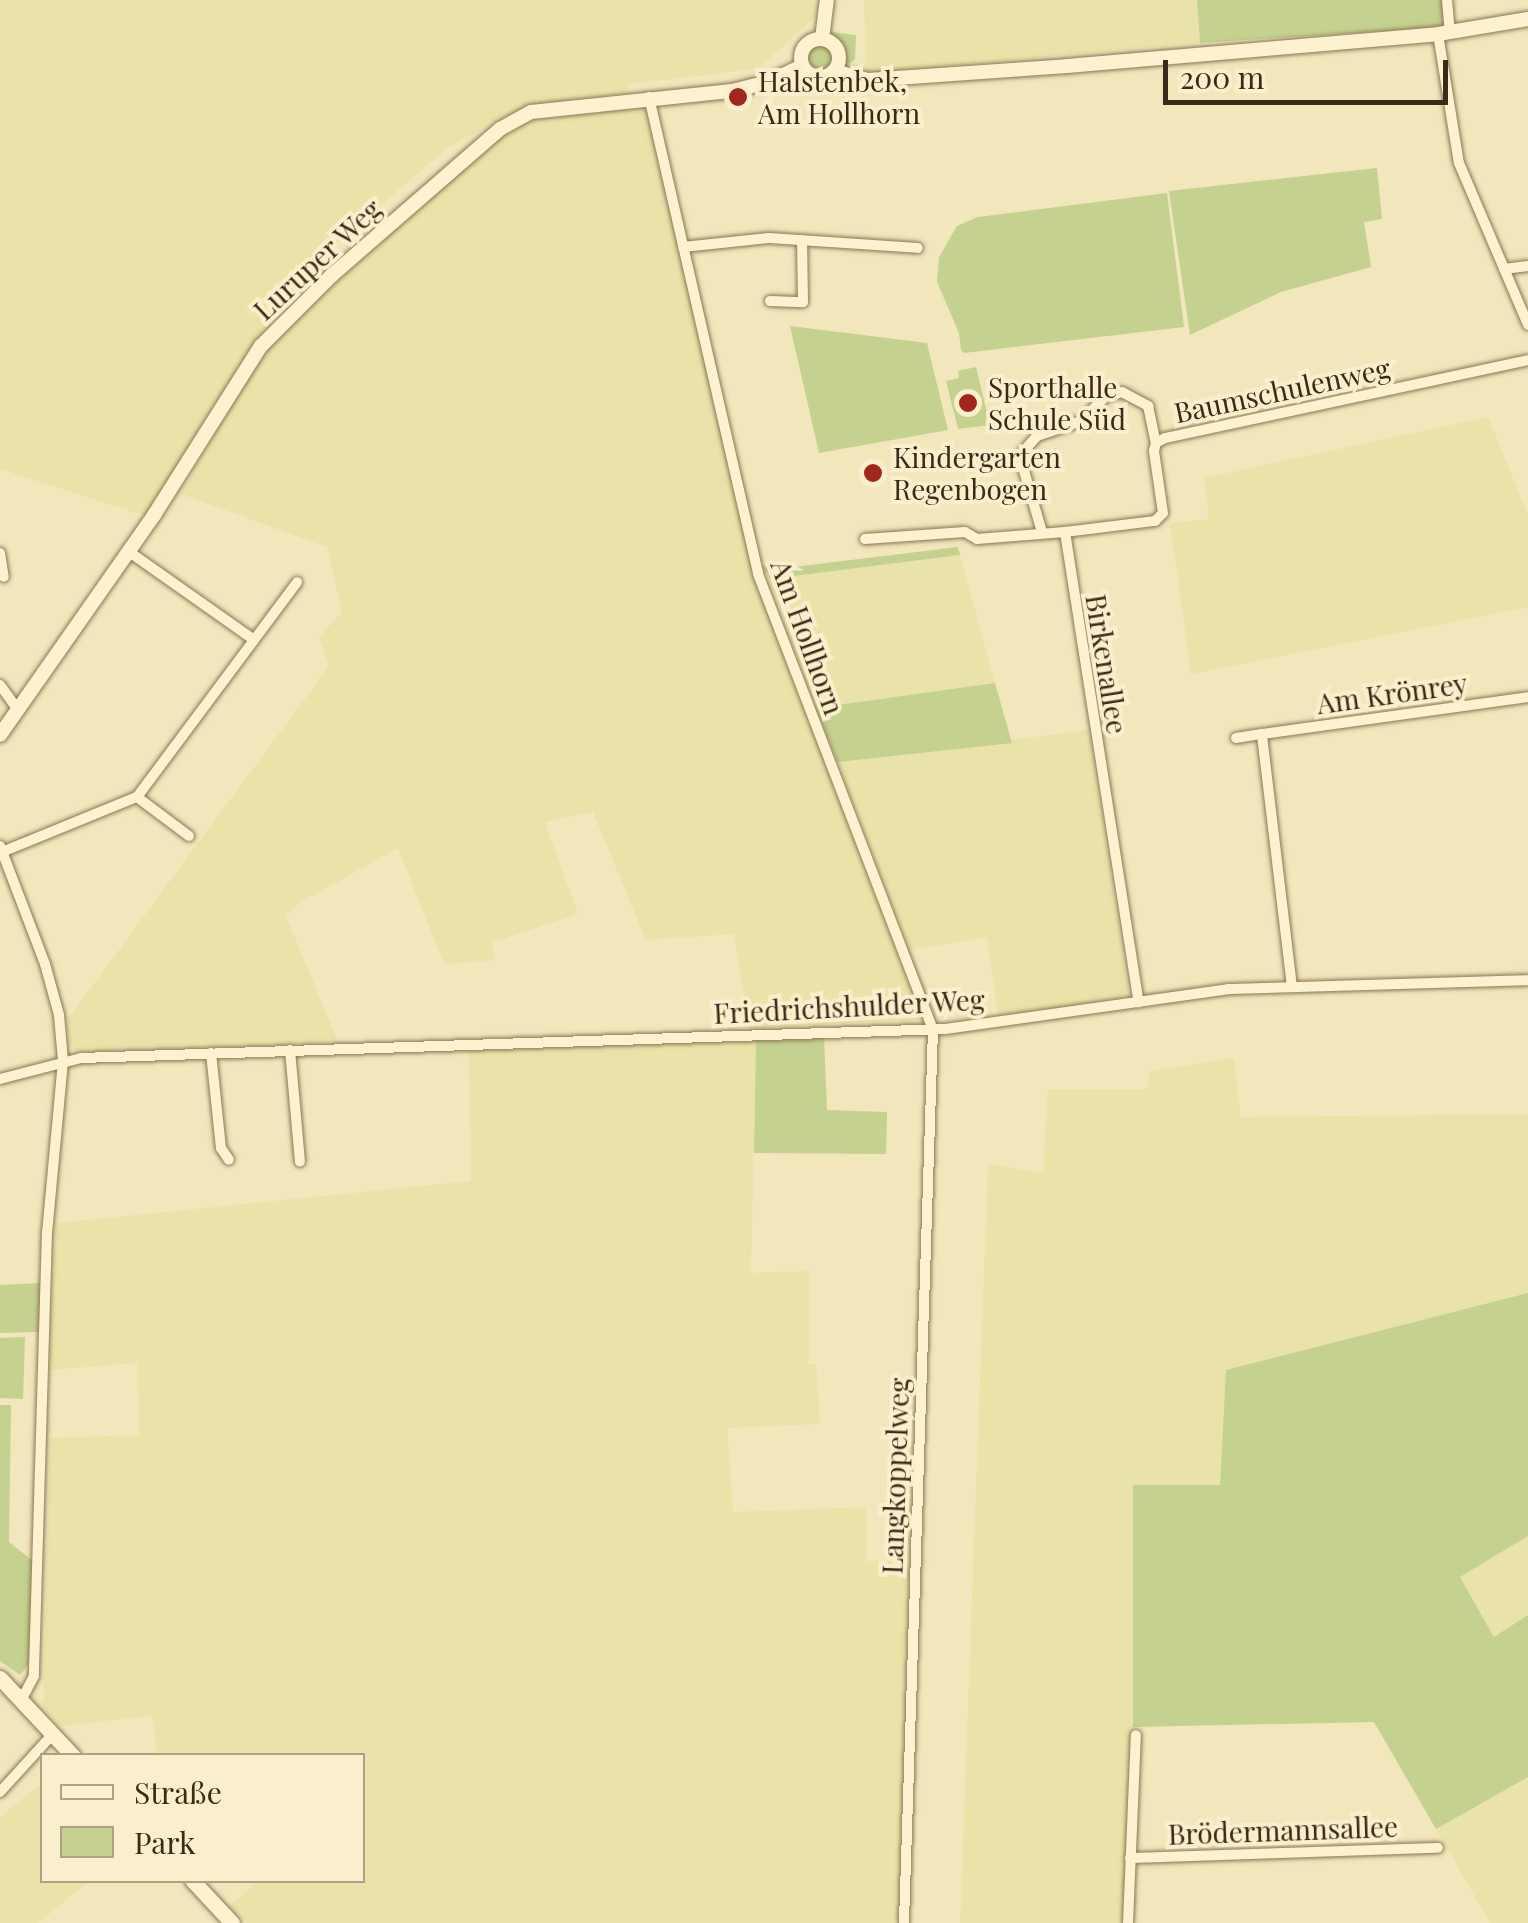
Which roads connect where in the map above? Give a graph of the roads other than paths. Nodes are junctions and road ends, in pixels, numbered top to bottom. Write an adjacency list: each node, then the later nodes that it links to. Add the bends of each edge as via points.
1 (827, 0): 5 (street)
2 (1447, 0): 4 (street)
3 (1528, 19): 4 (street)
4 (1444, 33): 7 (street, via 875,80); 13 (street, via 1453,141)
5 (822, 39): 6 (street, via 805,46); 7 (street, via 837,52)
6 (803, 66): 7 (street, via 816,77); 8 (street, Luruper Weg, via 746,88)
7 (834, 71)
8 (649, 97): 10 (street, Am Hollhorn); 21 (street, Luruper Weg, via 519,116 382,231 262,346)
9 (802, 240): 10 (street); 11 (street); 14 (street, via 803,302)
10 (683, 247): 38 (street, Am Hollhorn, via 758,574)
11 (918, 248)
12 (1528, 266): 13 (street)
13 (1504, 269): 15 (street)
14 (770, 301)
15 (1528, 325)
16 (1528, 360): 17 (street, Baumschulenweg)
17 (1156, 443): 18 (street, via 1148,406 1122,392 1106,396 1081,421 1037,436 1022,464); 19 (street, Baumschulenweg, via 1162,513 1155,521)
18 (1042, 532): 19 (street); 20 (street)
19 (1065, 532): 37 (street, Birkenallee)
20 (865, 539)
21 (128, 551): 25 (street); 28 (street, Luruper Weg)
22 (0, 554): 23 (street)
23 (4, 577)
24 (297, 582): 25 (street)
25 (254, 640): 32 (street)
26 (0, 685): 28 (street)
27 (1528, 697): 29 (street, Am Krönrey)
28 (16, 707): 30 (street, Luruper Weg)
29 (1262, 734): 31 (street, Am Krönrey); 36 (street)
30 (0, 735)
31 (1236, 738)
32 (137, 797): 33 (street); 34 (street)
33 (189, 836)
34 (1, 849): 41 (street, via 44,964)
35 (1528, 980): 36 (street, Friedrichshulder Weg)
36 (1292, 987): 37 (street, Friedrichshulder Weg)
37 (1138, 1002): 38 (street, Friedrichshulder Weg)
38 (934, 1030): 39 (street, Friedrichshulder Weg); 55 (street, Langkoppelweg)
39 (290, 1050): 40 (street, Friedrichshulder Weg); 44 (street)
40 (211, 1053): 41 (street, Friedrichshulder Weg); 43 (street, via 220,1148)
41 (63, 1060): 42 (street, Friedrichshulder Weg); 46 (street, via 47,1232 34,1676)
42 (0, 1079)
43 (228, 1160)
44 (300, 1162)
45 (0, 1678): 46 (main road)
46 (21, 1700): 47 (main road)
47 (54, 1734): 49 (main road); 50 (street)
48 (1136, 1735): 52 (street)
49 (71, 1753)
50 (0, 1792)
51 (1438, 1848): 52 (street, Brödermannsallee)
52 (1130, 1858): 56 (street)
53 (195, 1883): 54 (main road)
54 (232, 1923)
55 (904, 1923)
56 (1128, 1923)

